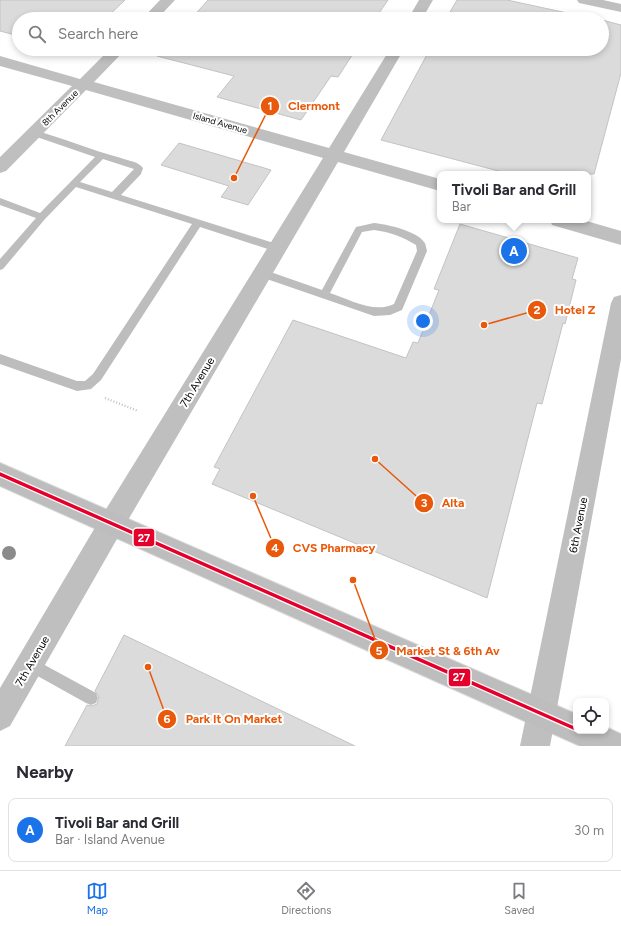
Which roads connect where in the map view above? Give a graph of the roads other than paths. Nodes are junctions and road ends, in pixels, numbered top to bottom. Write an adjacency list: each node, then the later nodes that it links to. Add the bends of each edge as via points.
1 (168, 0): 5 (street)
2 (426, 0): 6 (street)
3 (584, 0): 4 (street)
4 (621, 8)
5 (156, 12)
6 (419, 12)
7 (112, 56): 10 (street, 8th Avenue)
8 (393, 56): 12 (street, 7th Avenue)
9 (0, 61): 10 (street, Island Avenue)
10 (84, 84): 11 (street, 8th Avenue); 12 (street, Island Avenue)
11 (34, 133): 13 (lane); 14 (street, 8th Avenue)
12 (334, 155): 16 (street, Island Avenue); 23 (street, 7th Avenue)
13 (100, 156): 15 (lane); 17 (lane, via 139,168)
14 (0, 168)
15 (74, 183): 17 (lane); 19 (lane)
16 (437, 184)
17 (114, 196): 20 (lane)
18 (0, 201): 19 (lane)
19 (42, 217): 24 (lane)
20 (198, 223): 23 (lane); 28 (lane, via 97,377 87,386 77,386)
21 (569, 223): 22 (street)
22 (621, 238)
23 (277, 248): 25 (street, 7th Avenue)
24 (0, 266)
25 (262, 274): 26 (lane); 30 (street, 7th Avenue)
26 (324, 295): 26 (lane, via 374,312 390,312 398,307 422,251 420,243 412,237 380,226 359,229)
27 (621, 303): 33 (street, 6th Avenue)
28 (0, 359)
29 (0, 474): 30 (main road)
30 (112, 523): 31 (street, 7th Avenue); 33 (main road)
31 (30, 664): 32 (lane); 34 (street, 7th Avenue)
32 (91, 698)
33 (541, 714): 35 (main road); 37 (street, 6th Avenue)
34 (0, 716)
35 (573, 728)
36 (588, 734): 38 (main road)
37 (535, 746)
38 (614, 746)

